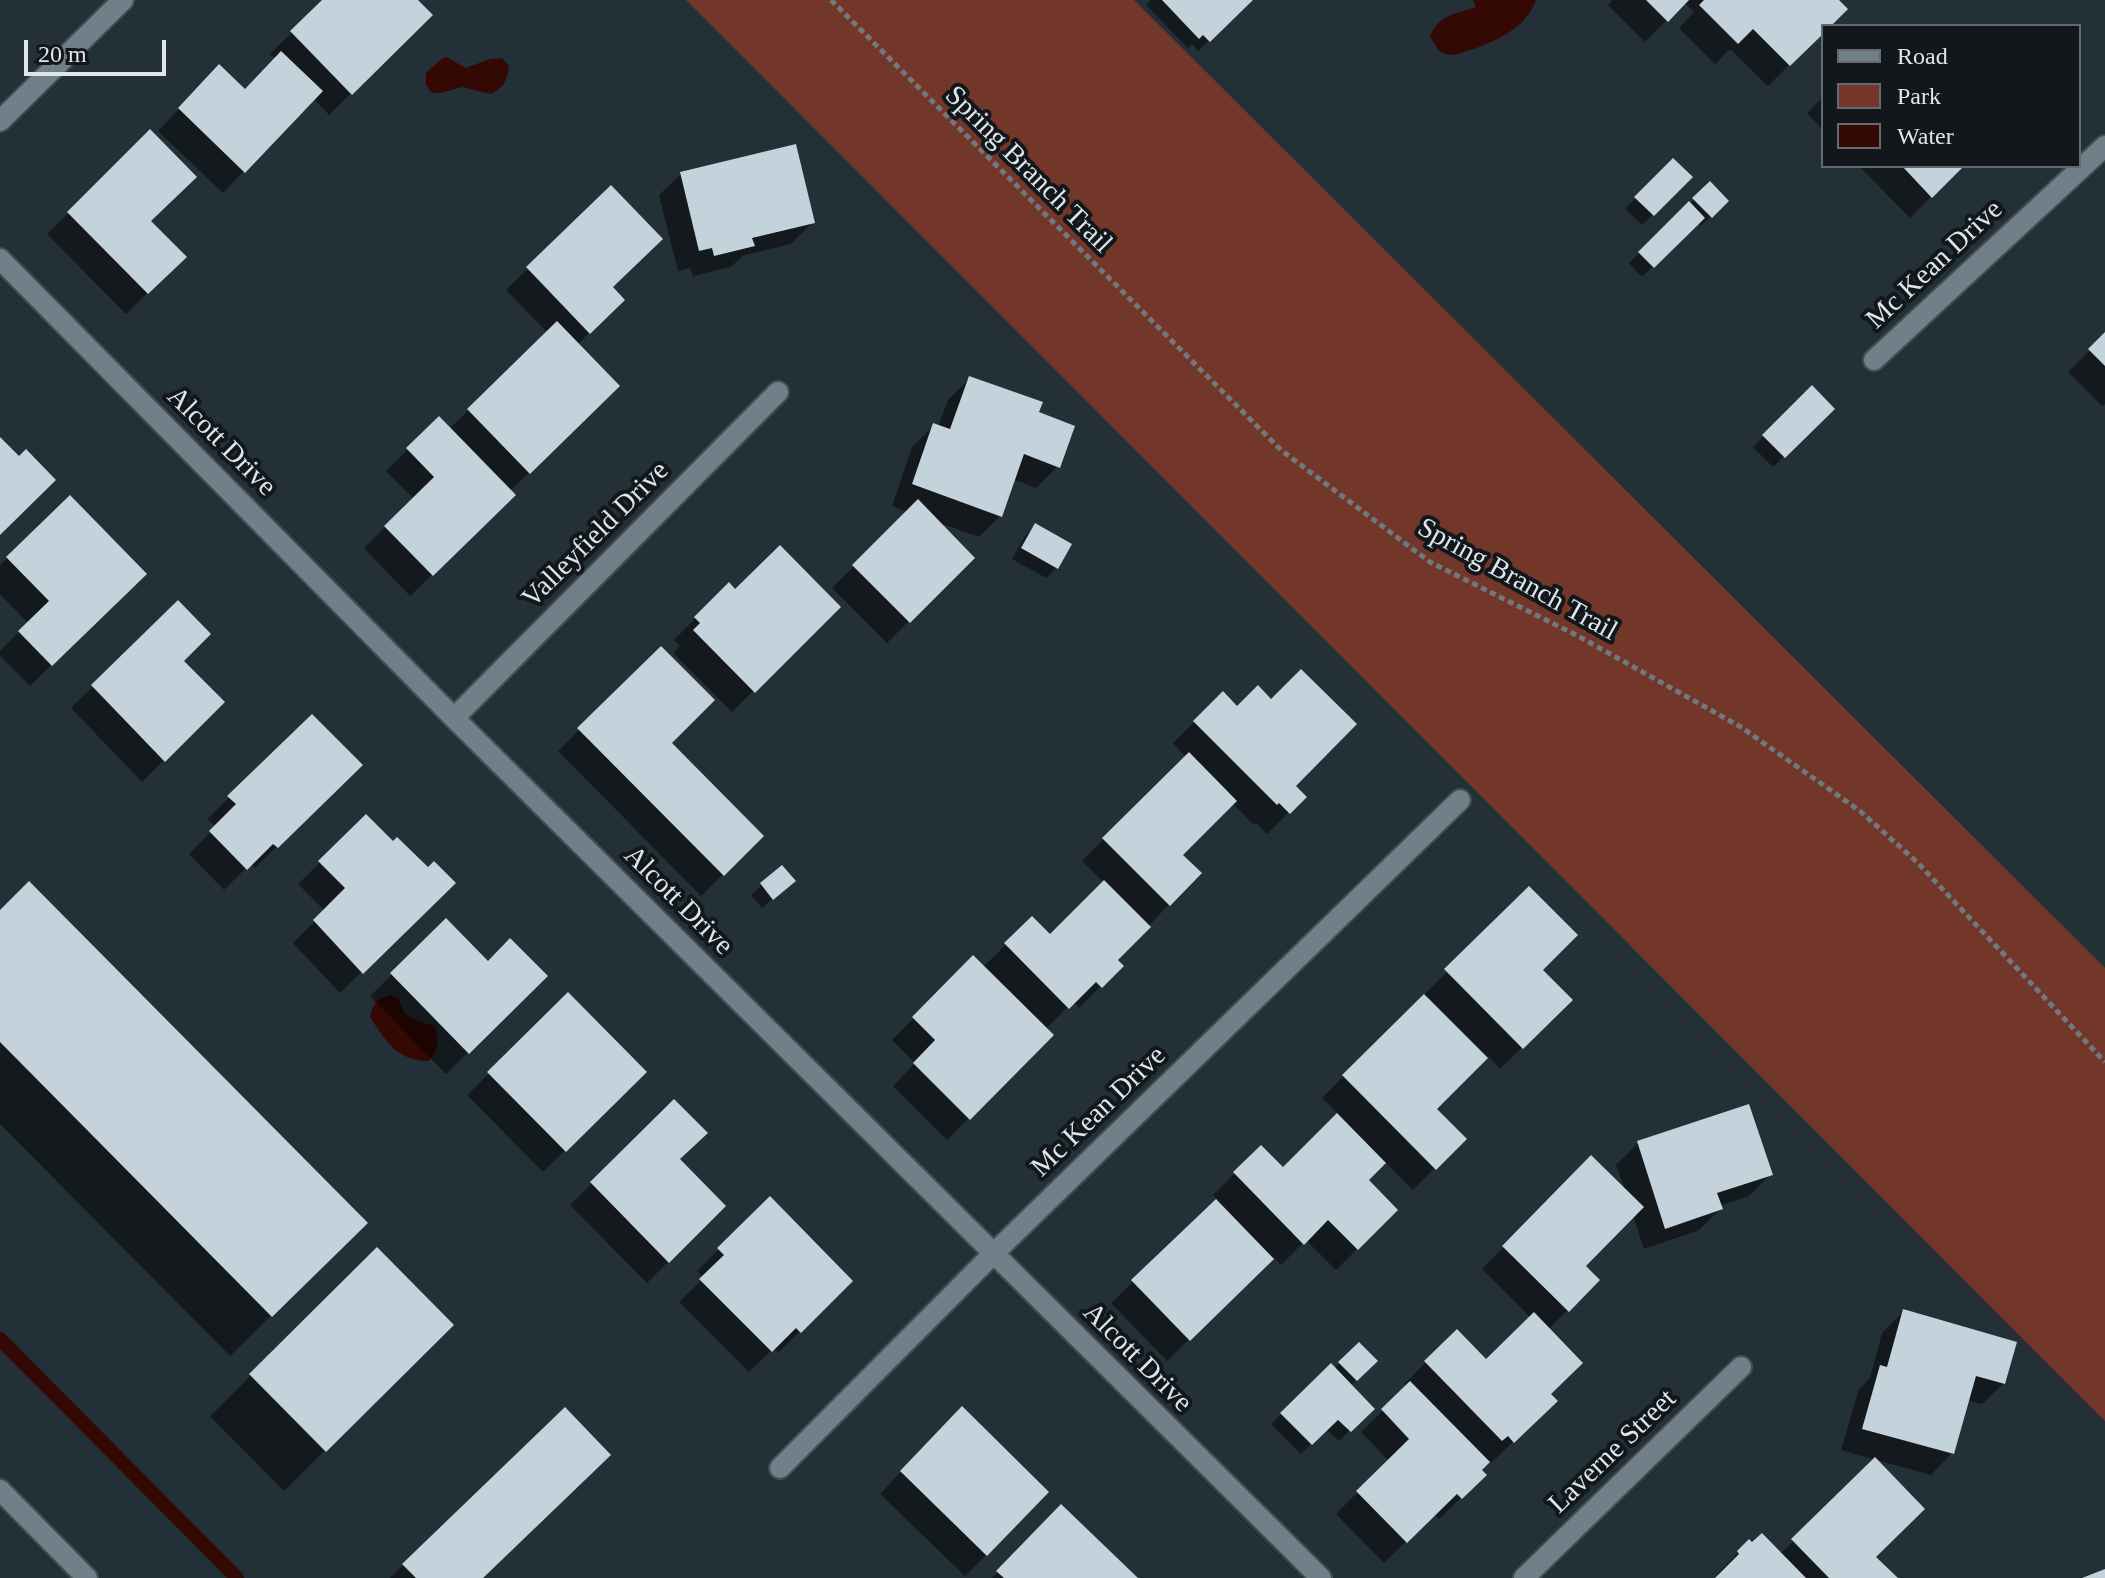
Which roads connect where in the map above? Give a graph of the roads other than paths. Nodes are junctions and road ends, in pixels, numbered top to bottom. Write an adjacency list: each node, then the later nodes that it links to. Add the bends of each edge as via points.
1 (123, 0): 2 (street)
2 (0, 121)
3 (2105, 146): 5 (street, Mc Kean Drive)
4 (0, 259): 7 (street, Alcott Drive)
5 (1874, 360)
6 (778, 392): 7 (street, Valleyfield Drive)
7 (454, 718): 9 (street, Alcott Drive)
8 (1460, 800): 9 (street, Mc Kean Drive)
9 (993, 1254): 11 (street, Mc Kean Drive); 14 (street, Alcott Drive)
10 (1741, 1367): 15 (street, Laverne Street)
11 (780, 1468)
12 (0, 1490): 13 (street)
13 (87, 1578)
14 (1321, 1578)
15 (1524, 1578)

